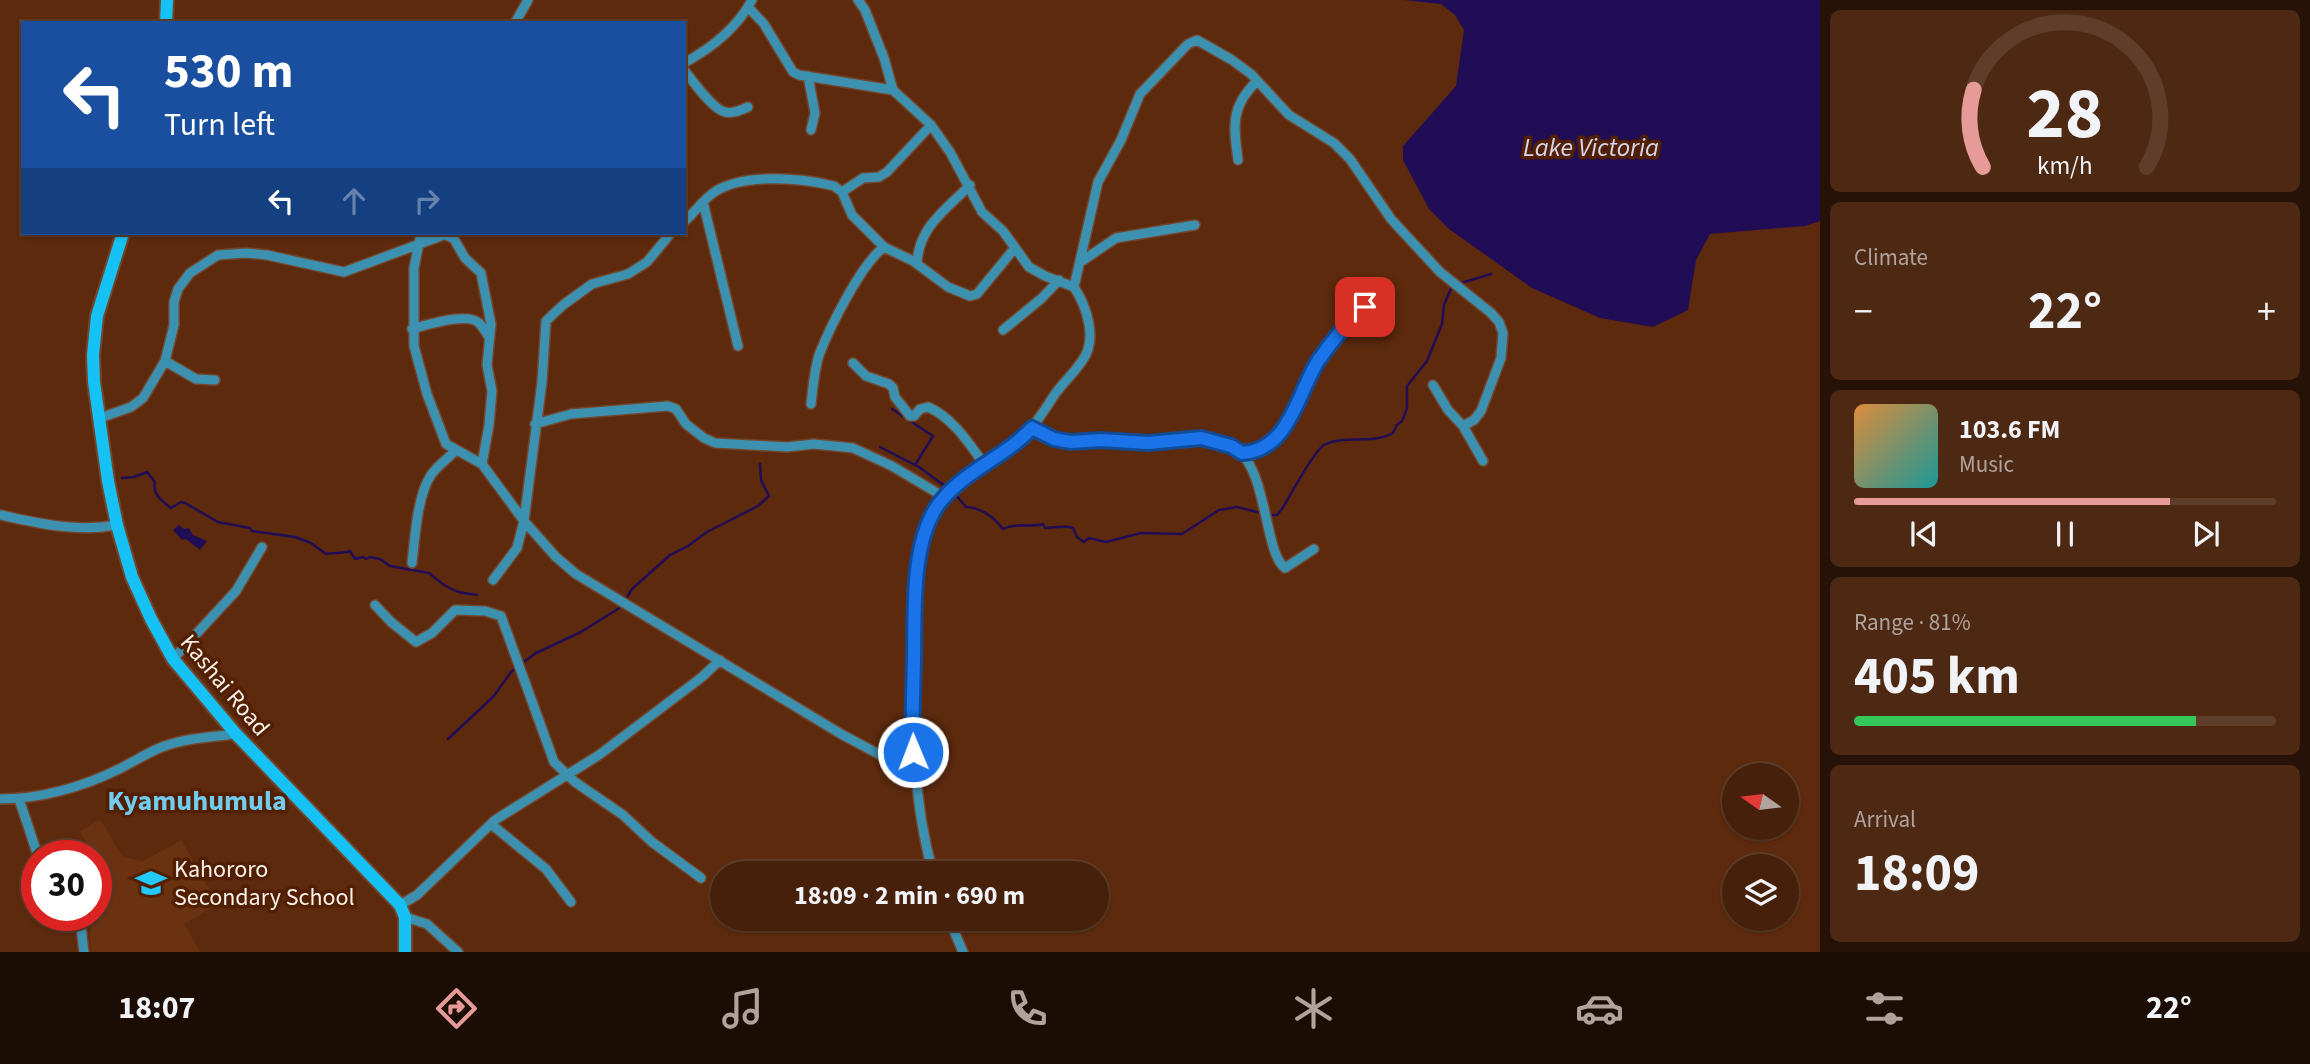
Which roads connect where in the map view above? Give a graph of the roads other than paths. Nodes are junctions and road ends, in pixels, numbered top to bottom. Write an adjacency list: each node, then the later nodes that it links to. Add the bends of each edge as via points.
1 (167, 0): 5 (street)
2 (528, 0): 6 (street)
3 (858, 0): 11 (street)
4 (750, 2): 7 (street, via 732,28); 9 (street, via 789,68)
5 (166, 21)
6 (517, 21)
7 (686, 62)
8 (686, 72): 12 (street, via 718,109 729,113)
9 (808, 76): 11 (street); 14 (street, via 815,113)
10 (1257, 81): 15 (street, via 1238,106); 28 (street, via 1197,40 1188,44 1140,94 1098,182); 44 (street, via 1289,115 1334,143 1350,159 1391,219 1440,272 1499,323 1501,358 1481,411)
11 (893, 90): 13 (street)
12 (748, 107)
13 (931, 125): 16 (street); 17 (street, via 887,172 863,178)
14 (811, 130)
15 (1238, 160)
16 (970, 185): 27 (street, via 982,212); 29 (street, via 927,229 919,243)
17 (842, 192): 18 (street, via 824,184 762,180 723,188); 26 (street, via 852,215)
18 (703, 202): 19 (street); 36 (street)
19 (686, 220)
20 (1195, 225): 28 (street, via 1116,238)
21 (122, 235): 42 (street, Kashai Road, via 95,328 93,369)
22 (441, 235): 25 (street)
23 (449, 235): 35 (street, via 483,277)
24 (669, 235): 43 (street, via 647,262 628,274 592,284 546,321)
25 (420, 238): 33 (street); 37 (street, via 393,255 344,272 290,258 218,255 190,273 178,289)
26 (884, 247): 29 (street); 41 (street, via 865,268 825,342 815,369)
27 (1014, 249): 29 (street, via 977,294 970,296 948,287); 30 (street, via 1029,267)
28 (1080, 262): 31 (street)
29 (917, 263)
30 (1059, 280): 31 (street); 34 (street)
31 (1074, 287): 45 (street, via 1091,333 1087,352)
32 (1371, 304): 47 (street, via 1319,359 1289,421 1261,447)
33 (412, 329): 35 (street, via 471,320 480,323); 46 (street, via 427,394 446,444)
34 (1003, 330)
35 (489, 337): 49 (street, via 487,365 492,391)
36 (738, 346)
37 (165, 360): 39 (street, via 196,379); 42 (street, via 139,403)
38 (853, 363): 50 (street, via 866,376 889,384 910,416 928,407 941,414)
39 (215, 380)
40 (1433, 385): 44 (street)
41 (811, 404)
42 (100, 418): 54 (street, Kashai Road)
43 (535, 424): 51 (street, via 571,414 668,406 715,443 853,448); 53 (street)
44 (1463, 426): 48 (street)
45 (1032, 428): 47 (street, via 1071,442 1201,438); 50 (street)
46 (454, 451): 49 (street); 57 (street, via 427,483)
47 (1242, 453): 56 (street, via 1259,492 1277,561 1285,568)
48 (1483, 461)
49 (482, 464): 53 (street)
50 (984, 464): 51 (street)
51 (944, 497): 63 (street, via 926,528 919,564)
52 (1, 515): 54 (street, via 52,526)
53 (524, 522): 58 (street, via 517,548); 61 (street, via 576,574)
54 (117, 525): 60 (street, Kashai Road, via 132,577)
55 (262, 547): 60 (street, via 236,591)
56 (1314, 549)
57 (412, 563)
58 (494, 580)
59 (375, 605): 64 (street, via 416,642 455,610 501,616 548,750)
60 (173, 659): 62 (street, Kashai Road)
61 (720, 660): 63 (street); 64 (street)
62 (236, 734): 66 (street, via 162,747 99,778); 72 (street, Kashai Road)
63 (914, 773): 69 (street)
64 (568, 776): 67 (street); 70 (street)
65 (0, 799): 66 (street)
66 (19, 799): 68 (street)
67 (491, 824): 71 (street, via 546,869); 72 (street)
68 (31, 840)
69 (930, 861)
70 (701, 878)
71 (570, 902)
72 (402, 911): 76 (street); 77 (street)
73 (81, 931): 75 (street)
74 (954, 931): 78 (street)
75 (84, 952)
76 (405, 952)
77 (458, 952)
78 (962, 952)

